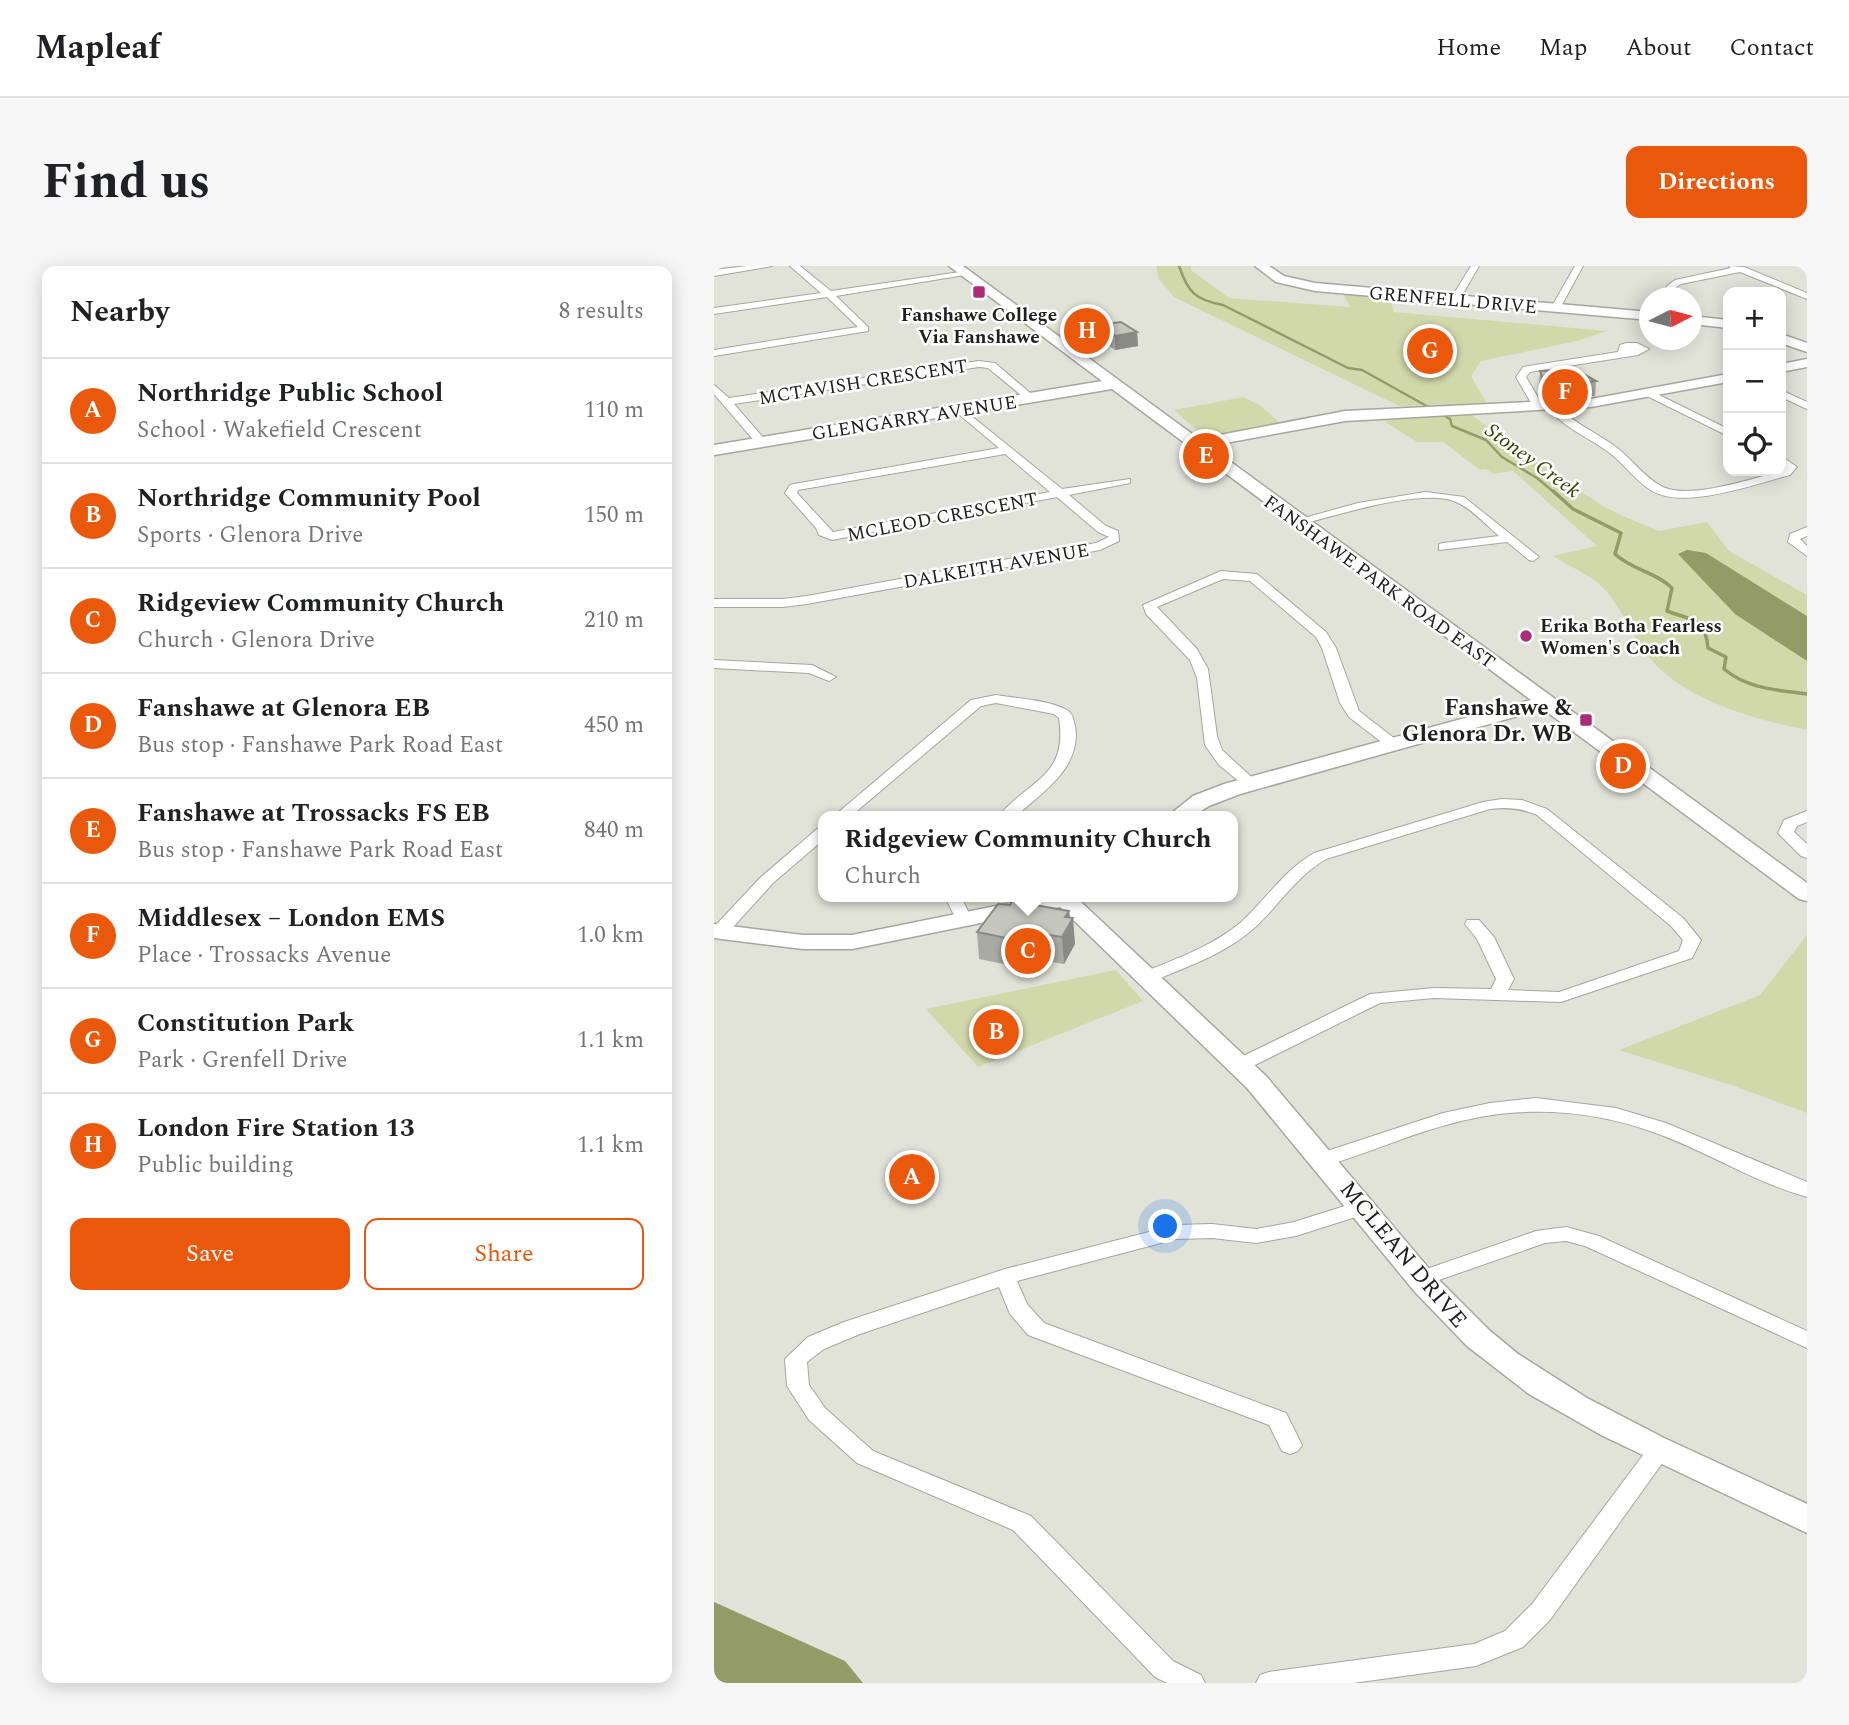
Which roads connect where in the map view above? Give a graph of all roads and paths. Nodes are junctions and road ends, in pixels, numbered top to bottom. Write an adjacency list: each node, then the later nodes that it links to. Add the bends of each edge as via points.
1 (768, 266): 8 (street)
2 (794, 266): 10 (street)
3 (1261, 266): 12 (street, GRENFELL DRIVE, via 1280,279 1315,287)
4 (1475, 266): 12 (street)
5 (1579, 266): 13 (street)
6 (1737, 267): 9 (street); 11 (street)
7 (961, 270): 10 (street); 25 (street, FANSHAWE PARK ROAD EAST)
8 (714, 273)
9 (1672, 287)
10 (830, 295): 14 (street); 20 (street, via 865,329)
11 (1807, 296)
12 (1455, 300): 13 (street, GRENFELL DRIVE)
13 (1556, 308): 15 (street, GRENFELL DRIVE)
14 (714, 311)
15 (1639, 315)
16 (1702, 321): 17 (street)
17 (1723, 323)
18 (1786, 340): 19 (street)
19 (1807, 348)
20 (714, 353)
21 (1623, 354): 31 (street, via 1527,369 1521,377)
22 (1807, 363): 23 (street)
23 (1786, 367)
24 (1723, 379): 27 (street)
25 (1113, 384): 29 (street, GLENGARRY AVENUE); 36 (street, FANSHAWE PARK ROAD EAST)
26 (714, 388): 30 (street)
27 (1649, 393): 31 (street); 34 (street)
28 (1786, 396): 32 (street)
29 (1031, 398): 30 (street, MCTAVISH CRESCENT, via 991,365 979,364); 33 (street, GLENGARRY AVENUE)
30 (726, 402): 35 (street)
31 (1545, 406): 36 (street, via 1337,417); 39 (street, via 1601,441 1667,493 1700,492)
32 (1807, 406)
33 (959, 410): 35 (street, GLENGARRY AVENUE); 38 (street, DALKEITH AVENUE)
34 (1723, 430)
35 (761, 442): 37 (street, GLENGARRY AVENUE)
36 (1195, 444): 42 (street, FANSHAWE PARK ROAD EAST)
37 (714, 450)
38 (1007, 450): 41 (street, DALKEITH AVENUE); 41 (street, MCLEOD CRESCENT, via 793,487 791,493 823,532 832,536)
39 (1772, 476)
40 (1126, 481): 41 (street, MCLEOD CRESCENT)
41 (1059, 494): 48 (street, DALKEITH AVENUE, via 1115,538 1100,546 807,600)
42 (1299, 521): 44 (street, via 1434,494 1460,499); 51 (street, FANSHAWE PARK ROAD EAST)
43 (1807, 531): 46 (street, via 1794,537 1794,542)
44 (1509, 538): 45 (street); 47 (street)
45 (1443, 547)
46 (1807, 552)
47 (1533, 557)
48 (714, 603)
49 (714, 664): 50 (street, via 813,669)
50 (830, 677)
51 (1544, 702): 52 (street); 60 (street, FANSHAWE PARK ROAD EAST)
52 (1394, 745): 53 (street); 53 (street, via 1347,703 1321,635 1253,577 1221,575 1150,605 1190,648 1202,670 1212,744)
53 (1251, 784): 56 (street, via 1201,801)
54 (848, 811): 55 (street, via 976,703 996,699 1066,716 1066,758)
55 (1012, 811)
56 (1186, 811)
57 (1807, 816): 59 (street, via 1790,823 1786,833)
58 (818, 836): 66 (street)
59 (1807, 853)
60 (1807, 894)
61 (956, 902): 64 (street)
62 (1050, 902): 64 (street)
63 (1074, 902): 67 (street, MCLEAN DRIVE)
64 (964, 919): 66 (street, via 852,942 803,942)
65 (1473, 924): 68 (street, via 1485,937 1505,979)
66 (716, 931)
67 (1145, 978): 68 (street, via 1226,941 1247,926 1303,864 1508,802 1542,811 1692,940 1686,954 1583,991 1561,997); 69 (street, MCLEAN DRIVE)
68 (1496, 996): 69 (street, via 1376,998)
69 (1240, 1065): 70 (street, MCLEAN DRIVE)
70 (1325, 1159): 71 (street, via 1443,1119 1536,1104 1616,1114 1659,1127); 72 (street, MCLEAN DRIVE)
71 (1807, 1190)
72 (1364, 1207): 73 (street, via 1296,1229 1256,1236 1176,1232); 74 (street, MCLEAN DRIVE)
73 (1005, 1278): 76 (street, via 1017,1308 1036,1329 1278,1419); 79 (street, via 816,1343 796,1359 798,1387 817,1414 864,1457 1022,1523 1164,1669)
74 (1419, 1279): 75 (street, via 1543,1236 1566,1234 1592,1241); 77 (street, MCLEAN DRIVE, via 1462,1326 1509,1364 1591,1415)
75 (1807, 1340)
76 (1290, 1445)
77 (1660, 1449): 78 (street, MCLEAN DRIVE); 80 (street, via 1557,1591 1514,1639 1475,1655)
78 (1807, 1519)
79 (1192, 1683)
80 (1269, 1683)

